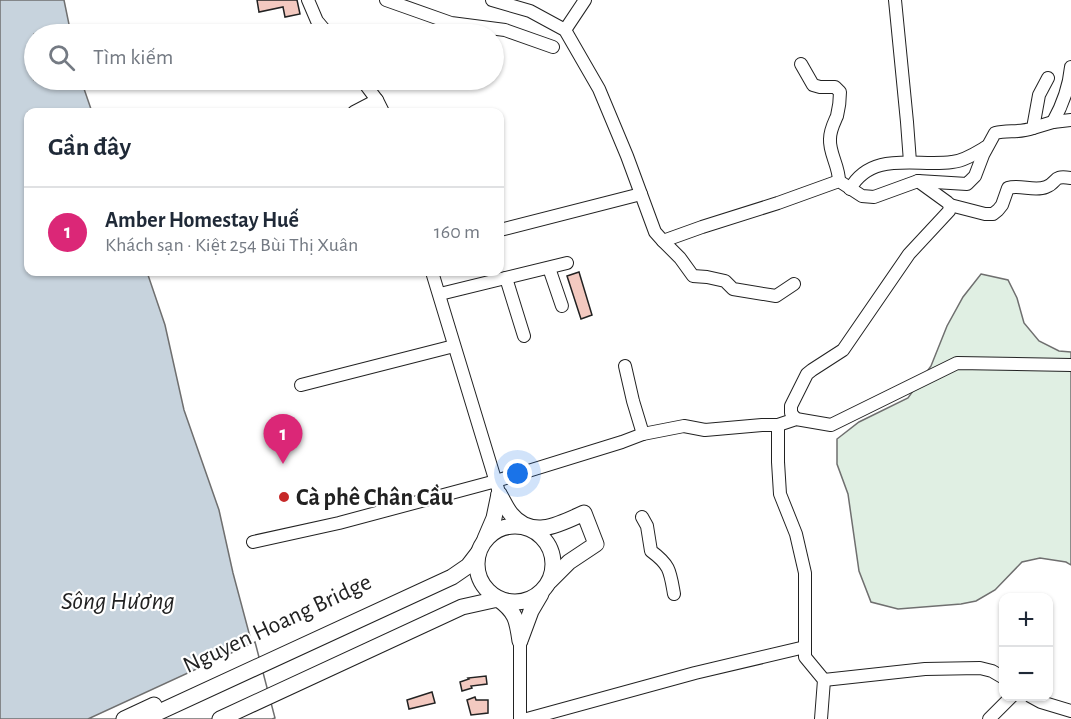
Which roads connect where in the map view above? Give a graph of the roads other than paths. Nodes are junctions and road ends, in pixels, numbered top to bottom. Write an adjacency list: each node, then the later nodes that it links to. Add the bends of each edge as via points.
1 (308, 0): 6 (street)
2 (387, 0): 7 (street)
3 (494, 0): 9 (street, via 530,11)
4 (585, 0): 9 (street)
5 (894, 0): 22 (street)
6 (320, 24)
7 (460, 24)
8 (504, 30): 10 (street)
9 (565, 30): 27 (street, via 599,89)
10 (554, 48)
11 (801, 64): 24 (street, via 813,85 835,87 840,92 830,140)
12 (1071, 67): 19 (street, via 1066,94)
13 (1048, 78): 20 (street, via 1039,95)
14 (370, 90): 15 (street)
15 (377, 100): 16 (street); 17 (street)
16 (362, 108)
17 (381, 108)
18 (1071, 120): 19 (street)
19 (1053, 122): 20 (street)
20 (1033, 128): 21 (street, via 995,133)
21 (986, 147): 22 (street, via 957,161); 25 (street, via 975,176 967,184)
22 (910, 162): 26 (street, via 879,165 855,180)
23 (1071, 178): 28 (street, via 1057,178 1045,188 1011,186 993,214)
24 (839, 181): 26 (street); 30 (street)
25 (918, 181): 26 (street, via 874,197); 28 (street)
26 (850, 189)
27 (641, 194): 29 (street); 30 (street, via 655,232)
28 (950, 205): 43 (street, via 948,213 909,254 843,350 807,374 791,406)
29 (504, 229)
30 (663, 241): 35 (street, via 693,276 725,281 733,289 776,296)
31 (567, 263): 32 (street)
32 (549, 268): 34 (street); 37 (street)
33 (433, 276): 36 (street)
34 (506, 278): 36 (street); 38 (street)
35 (794, 284)
36 (440, 294): 39 (street)
37 (562, 306)
38 (524, 336)
39 (454, 346): 42 (street); 46 (street)
40 (1071, 365): 43 (street, via 957,363 831,425)
41 (625, 366): 45 (street)
42 (301, 385)
43 (796, 419): 44 (street)
44 (778, 425): 45 (street, via 705,430 684,426); 56 (street, via 780,494 796,534 805,573)
45 (643, 434): 46 (street)
46 (497, 488): 48 (main road, via 511,514); 49 (street); 50 (main road, via 494,518)
47 (642, 517): 52 (street, via 651,551 670,571)
48 (531, 529): 50 (main road, via 505,526); 51 (main road, via 542,535 553,557 554,569); 51 (main road, via 562,523 584,513 597,544 569,562)
49 (253, 542)
50 (481, 547): 53 (main road, via 477,567 480,579); 54 (main road, Nguyen Hoang Bridge, via 468,566 452,577)
51 (547, 586): 53 (main road, via 522,602); 55 (main road, via 531,611)
52 (674, 594)
53 (498, 598): 55 (main road, via 517,620); 57 (main road, via 462,607)
54 (331, 628): 63 (main road, Nguyen Hoang Bridge); 64 (main road, Nguyen Hoang Bridge)
55 (520, 641): 67 (street)
56 (805, 647): 59 (street, via 805,657); 68 (street)
57 (344, 666): 65 (main road); 66 (main road)
58 (999, 675): 59 (street, via 980,669 925,669)
59 (824, 681): 69 (street)
60 (1007, 701): 70 (street)
61 (1039, 701): 62 (street)
62 (1071, 711)
63 (124, 719)
64 (144, 719)
65 (220, 719)
66 (240, 719)
67 (520, 719)
68 (527, 719)
69 (821, 719)
70 (989, 719)

